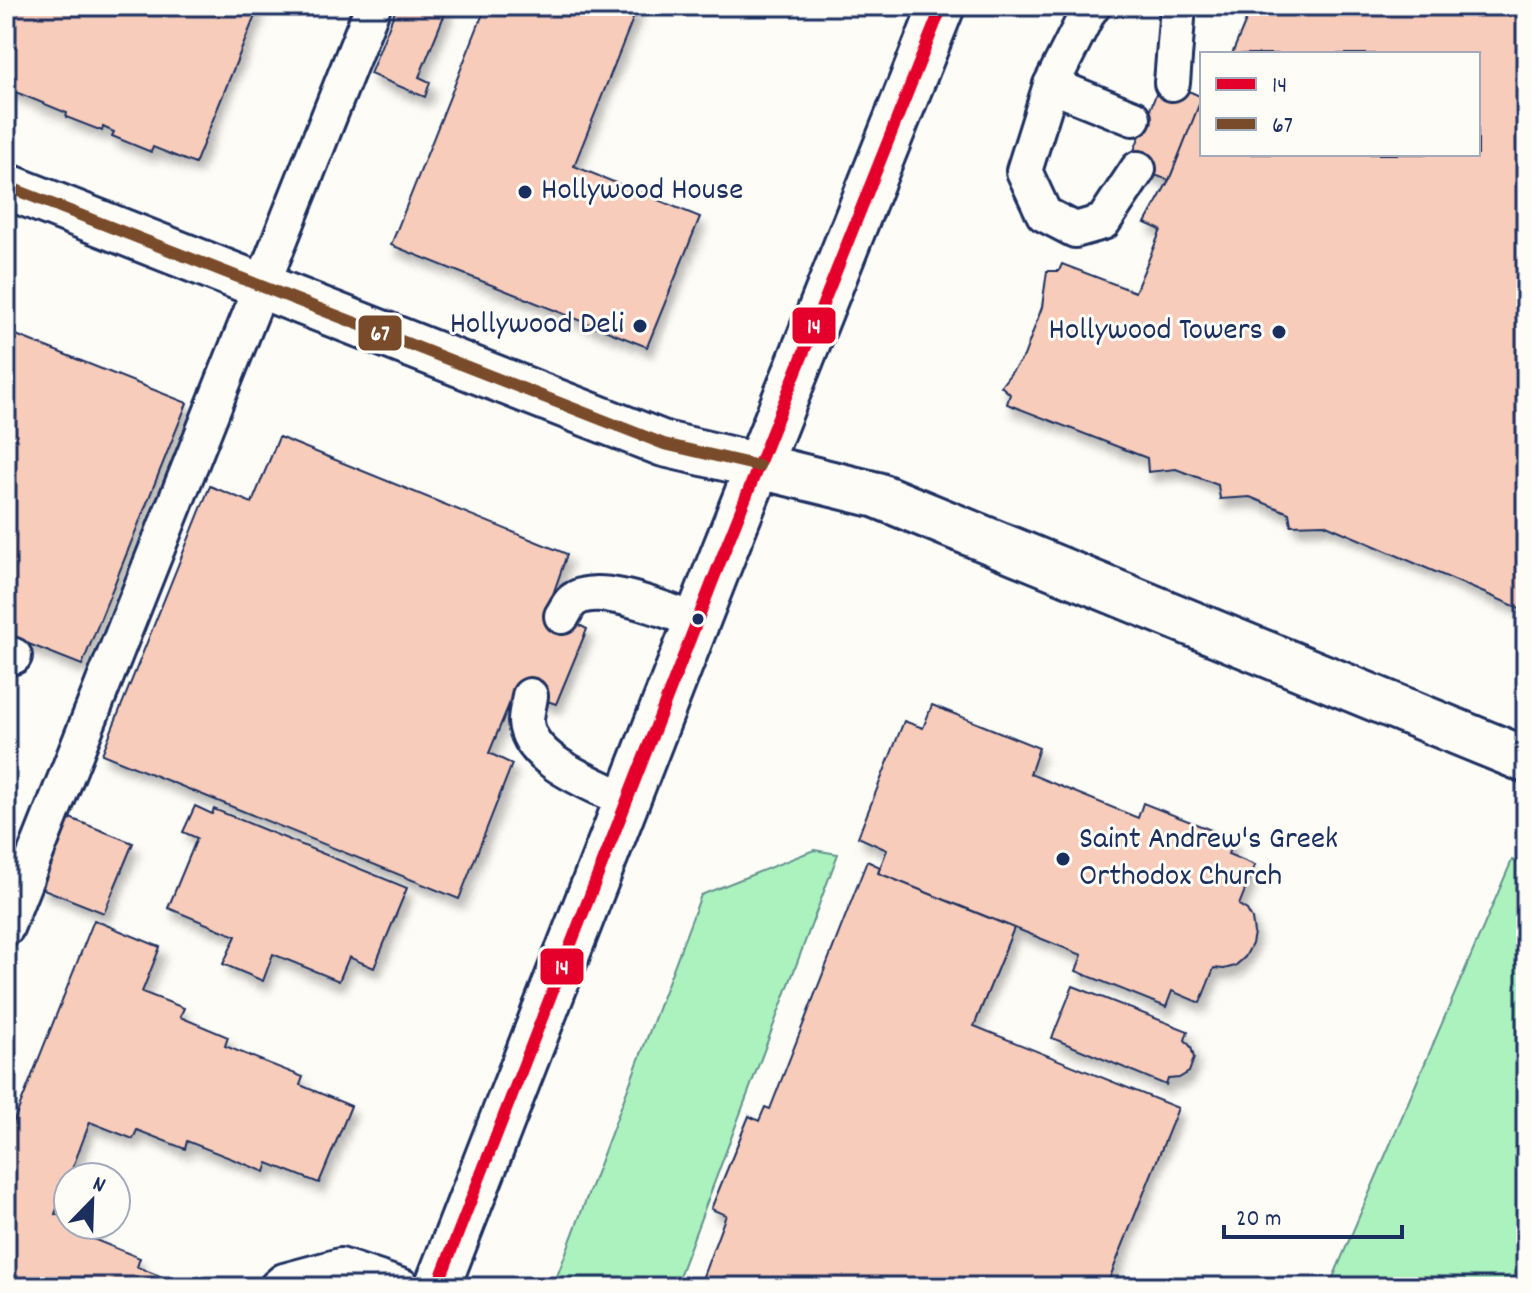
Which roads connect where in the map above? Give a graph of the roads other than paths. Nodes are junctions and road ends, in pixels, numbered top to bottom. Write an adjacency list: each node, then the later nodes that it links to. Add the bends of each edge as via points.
1 (373, 6): 10 (lane)
2 (942, 6): 11 (main road)
3 (1093, 6): 6 (lane)
4 (1178, 6): 5 (lane)
5 (1172, 83)
6 (1051, 85): 7 (lane); 8 (lane, via 1024,171 1044,214 1075,230 1103,222)
7 (1133, 118)
8 (1138, 169)
9 (6, 186): 10 (main road)
10 (261, 287): 11 (main road, via 664,444); 17 (lane)
11 (759, 466): 13 (main road); 15 (main road, via 877,495)
12 (562, 616): 13 (lane, via 571,601 590,593 617,595)
13 (697, 621): 16 (main road)
14 (530, 696): 16 (lane, via 526,723 533,744 554,764)
15 (1526, 760)
16 (628, 801): 20 (main road)
17 (6, 928)
18 (277, 1287): 19 (lane, via 340,1266)
19 (403, 1287)
20 (437, 1287)

